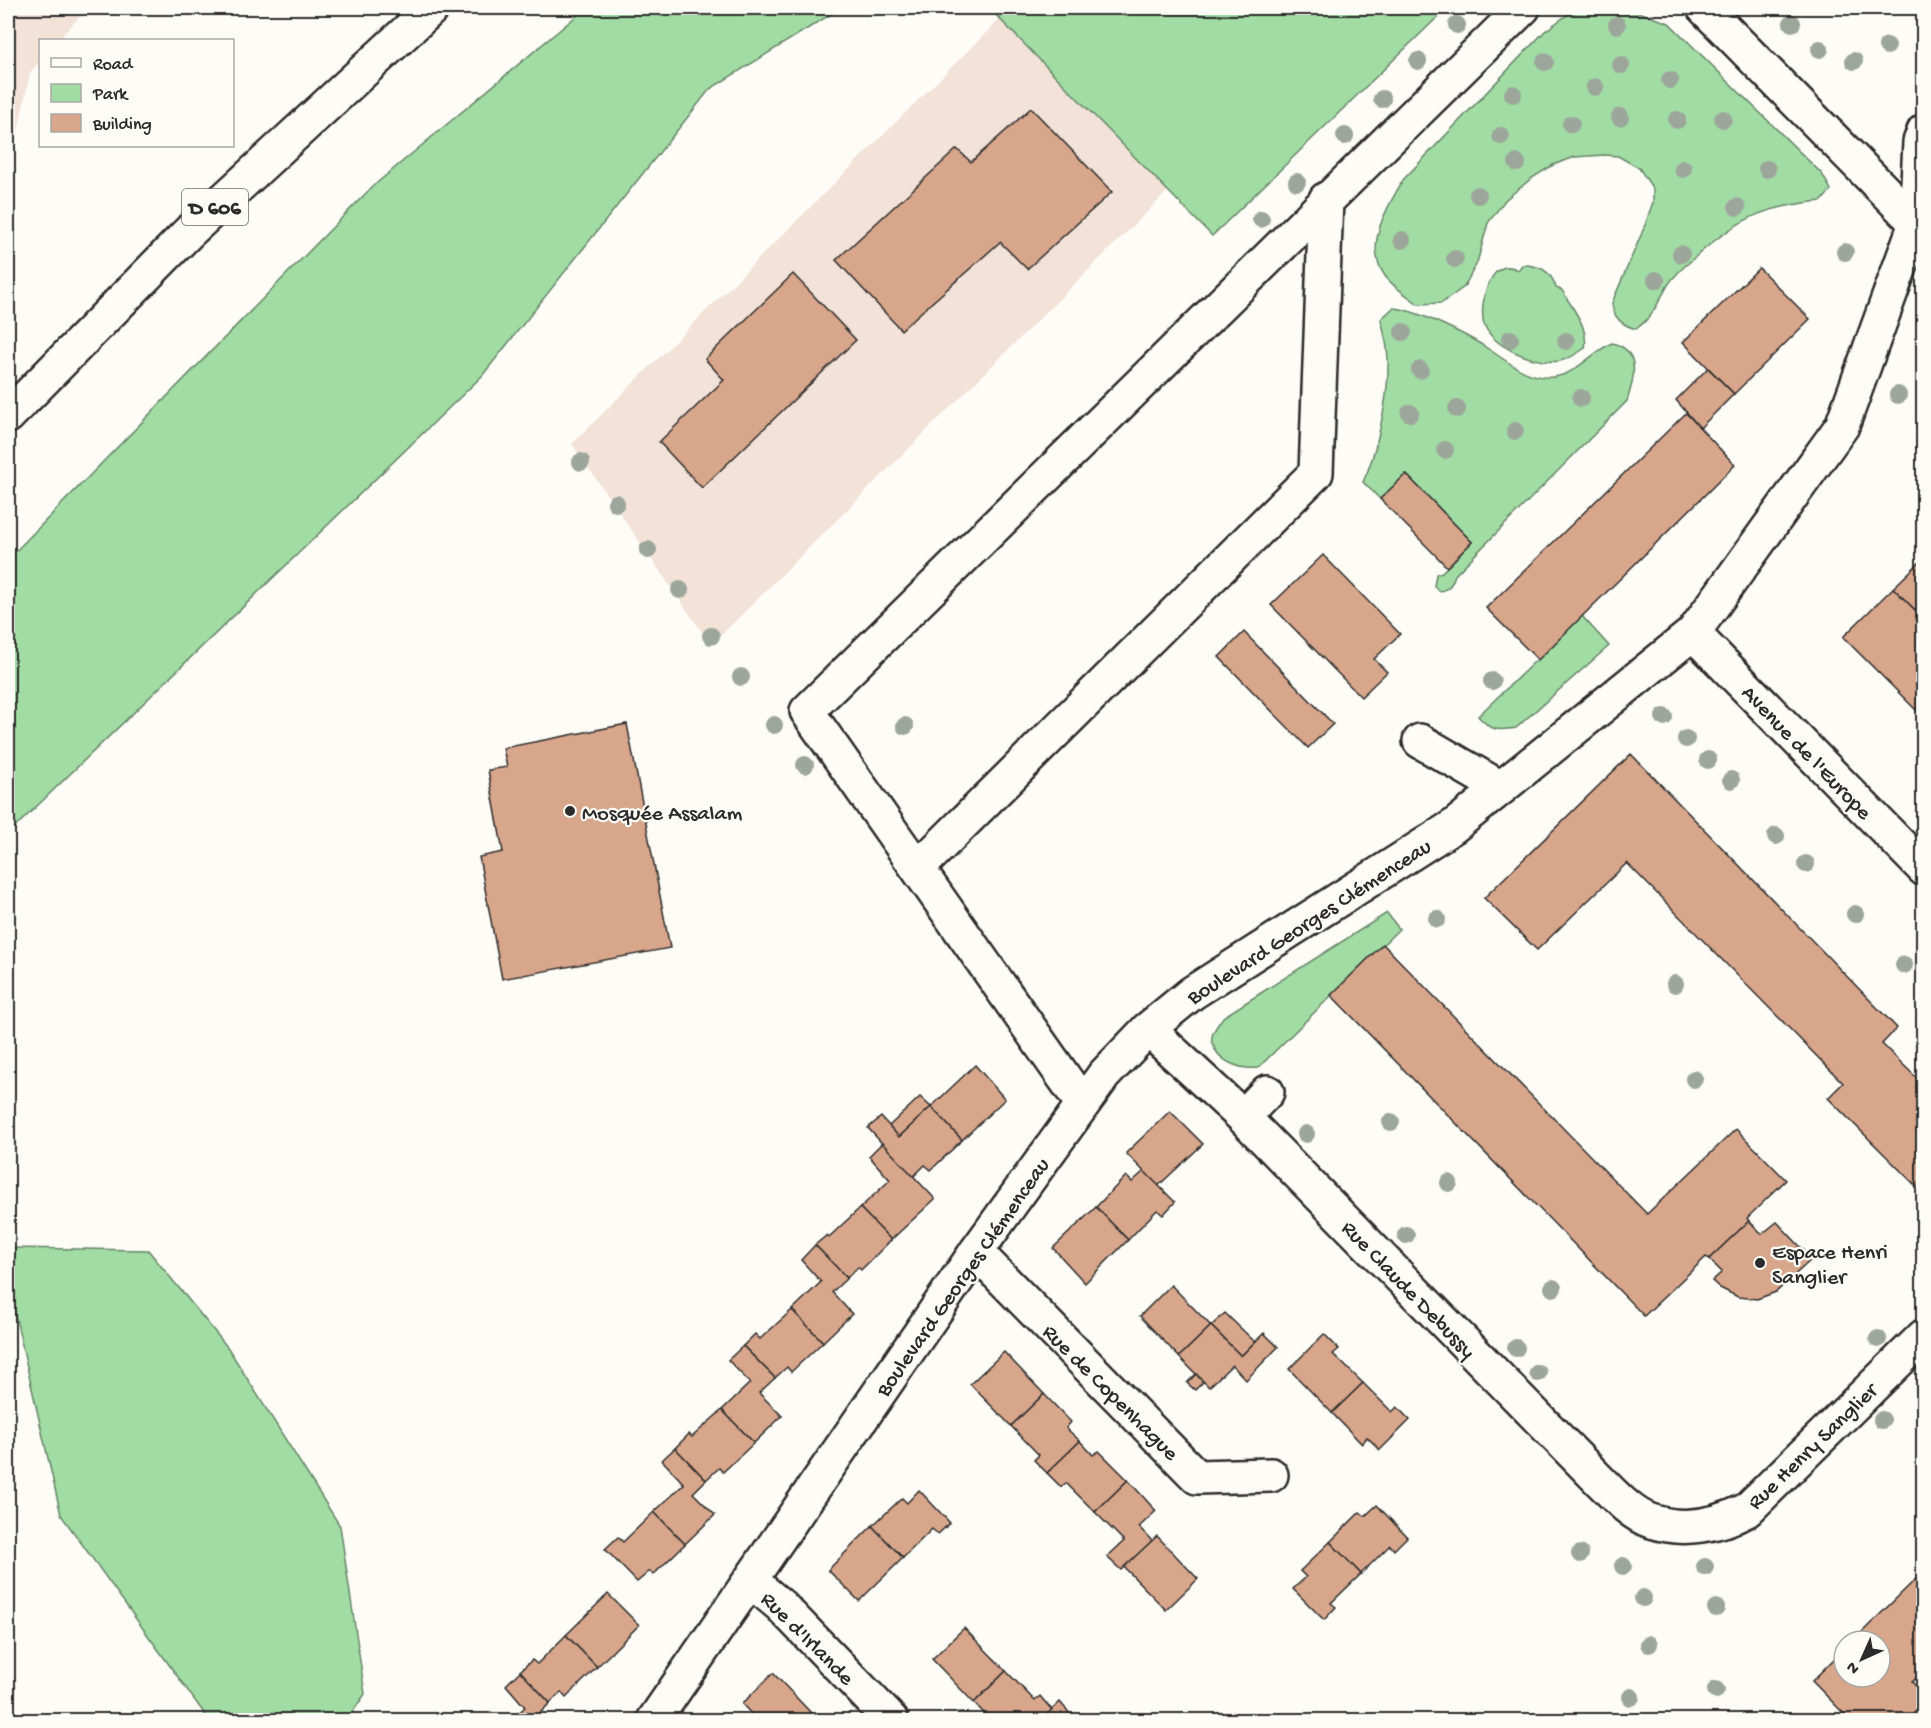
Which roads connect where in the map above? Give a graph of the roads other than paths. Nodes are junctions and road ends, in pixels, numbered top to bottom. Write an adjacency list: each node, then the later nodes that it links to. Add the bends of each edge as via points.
1 (432, 8): 7 (street, D 606, via 190,231)
2 (1523, 8): 5 (street)
3 (1704, 8): 6 (street)
4 (1922, 138): 6 (street, Boulevard Georges Clémenceau)
5 (1326, 200): 11 (street, via 1316,473); 11 (street, via 807,711)
6 (1920, 227): 8 (street, Boulevard Georges Clémenceau, via 1842,426)
7 (8, 416)
8 (1693, 633): 10 (street, Boulevard Georges Clémenceau); 12 (street, Avenue de l'Europe)
9 (1420, 741): 10 (street)
10 (1501, 788): 13 (street, Boulevard Georges Clémenceau, via 1454,826 1192,993)
11 (918, 868): 15 (street)
12 (1923, 869)
13 (1148, 1029): 15 (street, Boulevard Georges Clémenceau); 16 (street, Rue Claude Debussy)
14 (1267, 1092): 16 (street)
15 (1082, 1102): 17 (street, Boulevard Georges Clémenceau)
16 (1243, 1116): 20 (street, Rue Claude Debussy, via 1534,1397 1626,1505 1650,1521)
17 (976, 1252): 19 (street, Rue de Copenhague, via 1197,1477); 21 (street, Boulevard Georges Clémenceau)
18 (1923, 1336): 20 (street, Rue Henry Sanglier, via 1747,1510 1725,1521)
19 (1270, 1475)
20 (1683, 1526)
21 (752, 1581): 22 (street, Boulevard Georges Clémenceau); 23 (street, Rue d'Irlande)
22 (654, 1720)
23 (891, 1720)

